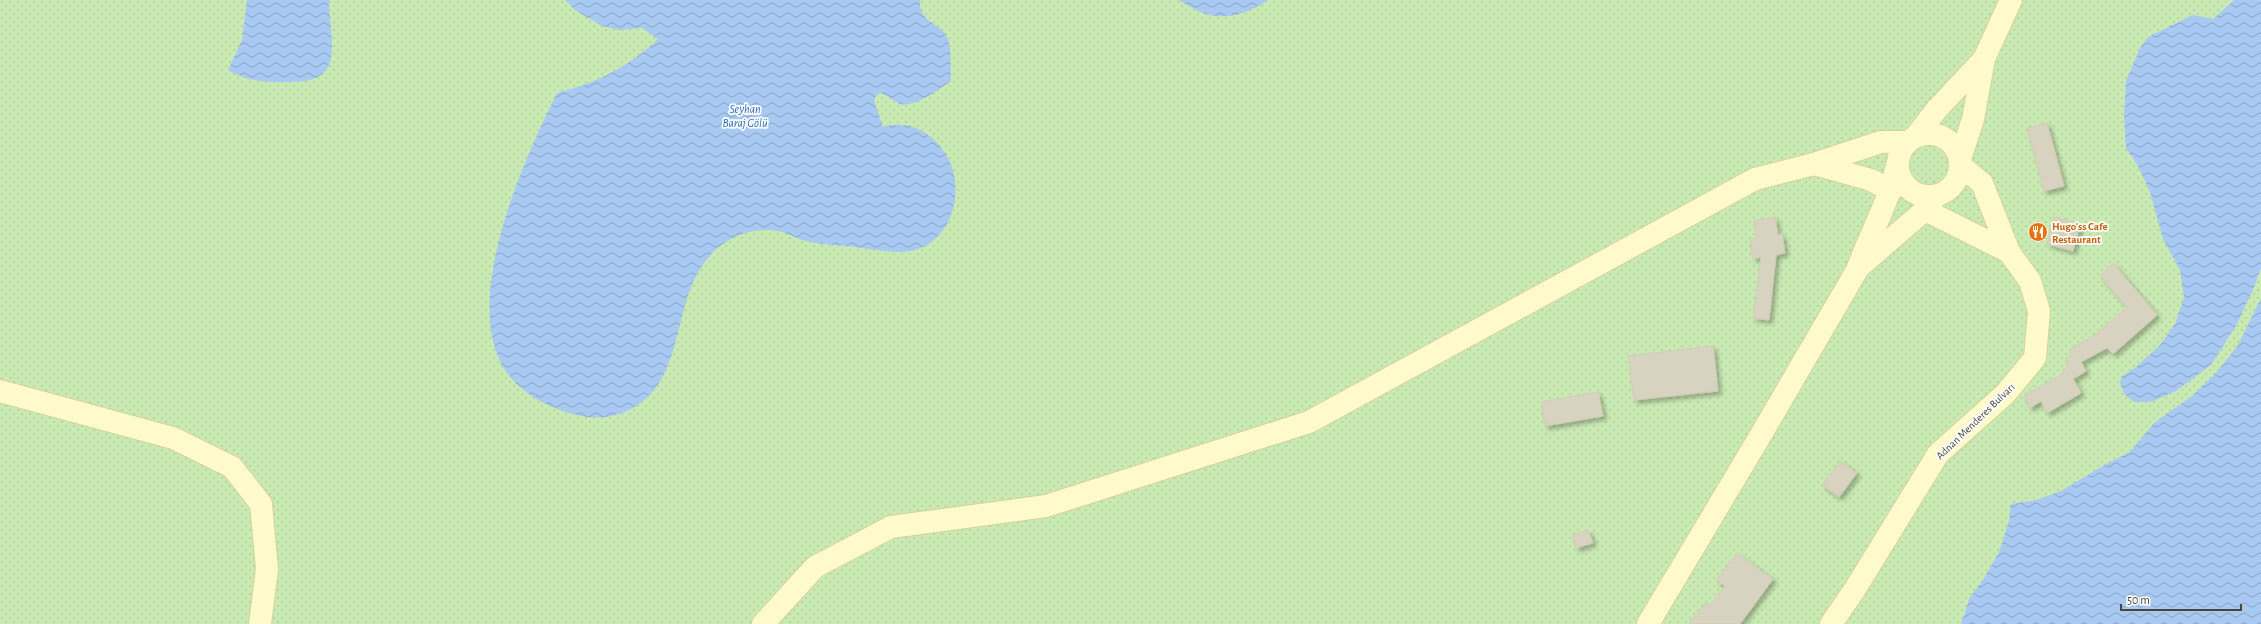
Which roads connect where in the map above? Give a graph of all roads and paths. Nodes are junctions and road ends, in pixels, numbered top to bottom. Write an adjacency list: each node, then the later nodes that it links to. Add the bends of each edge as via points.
1 (2011, 0): 2 (street)
2 (1984, 59): 3 (street, via 1936,109); 4 (street, via 1973,120)
3 (1912, 139): 4 (street, via 1927,134 1938,135 1952,144); 5 (street, via 1881,142); 6 (street, via 1900,152)
4 (1961, 163): 8 (street, via 1959,176 1954,185); 9 (street, via 1982,183)
5 (1814, 164): 7 (street, via 1871,180); 13 (street, via 1755,179 1309,422 1046,506 891,527 814,567)
6 (1897, 165): 7 (street); 8 (street, via 1902,181 1914,193 1925,196)
7 (1891, 191): 10 (street)
8 (1931, 203): 9 (street); 10 (street)
9 (2008, 252): 15 (street, Adnan Menderes Bulvarı, via 2030,281 2040,311 2036,358 2005,394 1938,454)
10 (1857, 270): 14 (street)
11 (0, 391): 12 (street, via 173,438 232,467 261,504 267,569)
12 (260, 624)
13 (763, 624)
14 (1648, 624)
15 (1831, 624)

